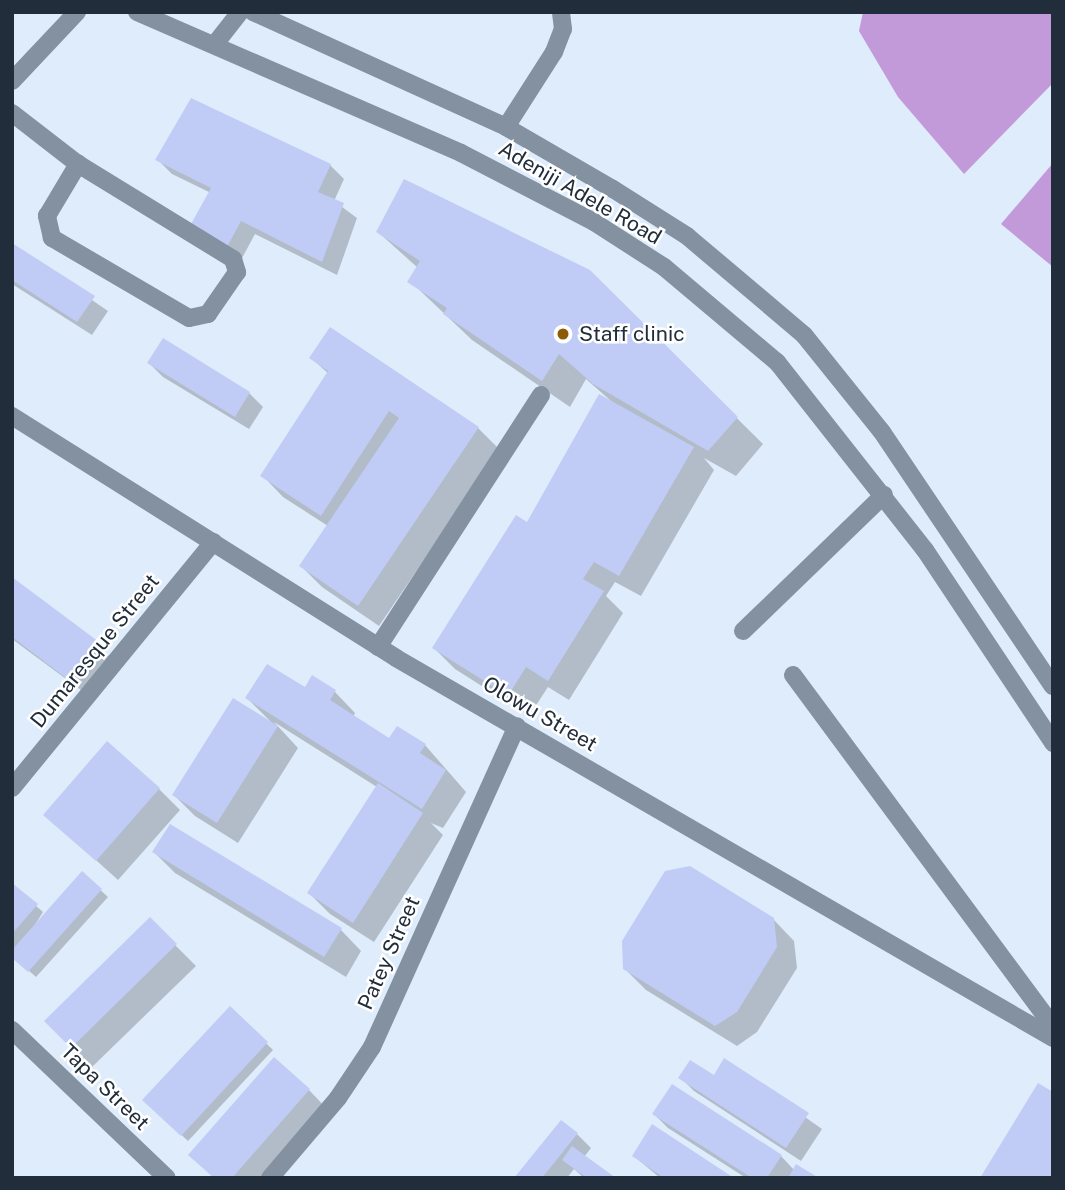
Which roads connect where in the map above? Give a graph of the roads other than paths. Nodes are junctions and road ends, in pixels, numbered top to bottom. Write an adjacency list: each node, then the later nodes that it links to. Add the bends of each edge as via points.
1 (77, 12): 7 (street)
2 (137, 12): 6 (street, Adeniji Adele Road)
3 (240, 12): 6 (street)
4 (253, 12): 9 (street, Adeniji Adele Road)
5 (561, 12): 9 (street, via 563,29 554,52)
6 (215, 44): 13 (street, Adeniji Adele Road, via 461,153 594,222 664,267 777,362)
7 (12, 81)
8 (12, 113): 10 (street)
9 (506, 127): 18 (street, Adeniji Adele Road, via 687,236 804,335 882,432)
10 (78, 164): 10 (street, via 233,259 237,272 208,314 190,318 52,238 47,216)
11 (541, 396): 16 (street)
12 (12, 416): 14 (street, Olowu Street)
13 (884, 495): 15 (street); 20 (street, Adeniji Adele Road)
14 (213, 542): 16 (street, Olowu Street); 21 (street, Dumaresque Street)
15 (743, 631)
16 (378, 647): 19 (street, Olowu Street)
17 (793, 675): 22 (street)
18 (1053, 685)
19 (517, 726): 24 (street, Olowu Street); 26 (street, Patey Street, via 372,1047 338,1098)
20 (1053, 743)
21 (12, 788)
22 (1053, 1026)
23 (12, 1030): 25 (street, Tapa Street)
24 (1053, 1038)
25 (167, 1178)
26 (270, 1178)

